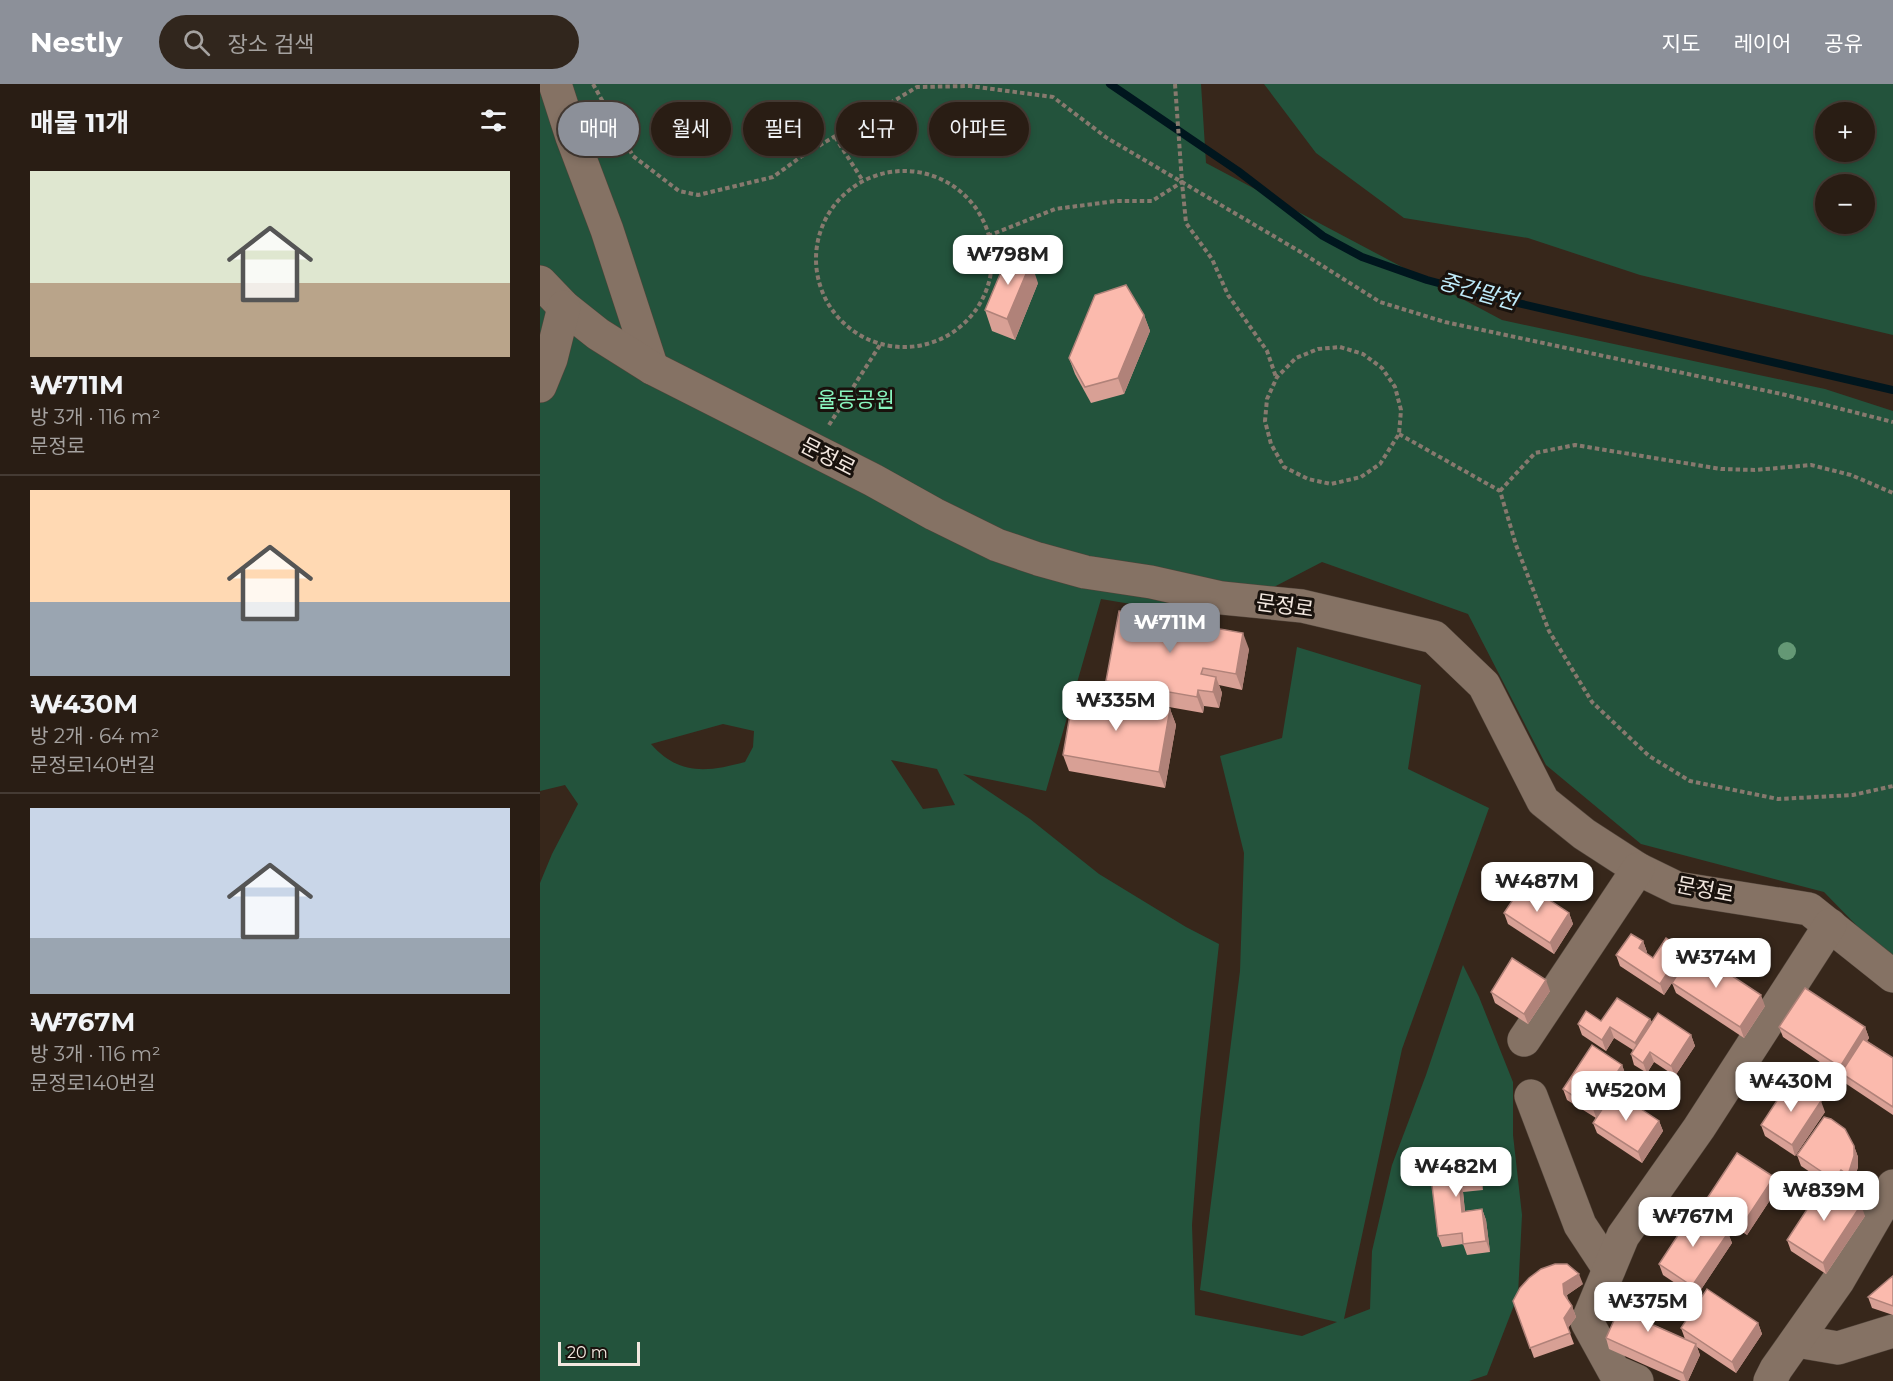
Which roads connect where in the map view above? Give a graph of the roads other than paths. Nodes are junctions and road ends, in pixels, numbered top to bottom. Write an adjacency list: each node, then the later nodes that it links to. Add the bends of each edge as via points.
1 (555, 84): 4 (street)
2 (540, 282): 3 (street, 문정로)
3 (564, 307): 4 (street, 문정로); 5 (street)
4 (652, 368): 6 (street, 문정로, via 934,514 1038,559 1222,598 1302,606 1434,638 1484,686 1542,801)
5 (540, 386)
6 (1638, 869): 7 (street, 문정로, via 1677,888 1809,909); 9 (street)
7 (1830, 925): 8 (street, 문정로); 12 (street, via 1699,1128 1623,1236)
8 (1893, 975)
9 (1524, 1040)
10 (1531, 1096): 12 (street, via 1580,1224)
11 (1893, 1186): 14 (street, via 1838,1281)
12 (1609, 1269): 16 (street, via 1587,1322 1614,1371)
13 (1893, 1331): 14 (street, via 1838,1348)
14 (1797, 1341): 15 (street)
15 (1773, 1375): 17 (street)
16 (1637, 1381)
17 (1742, 1381)

